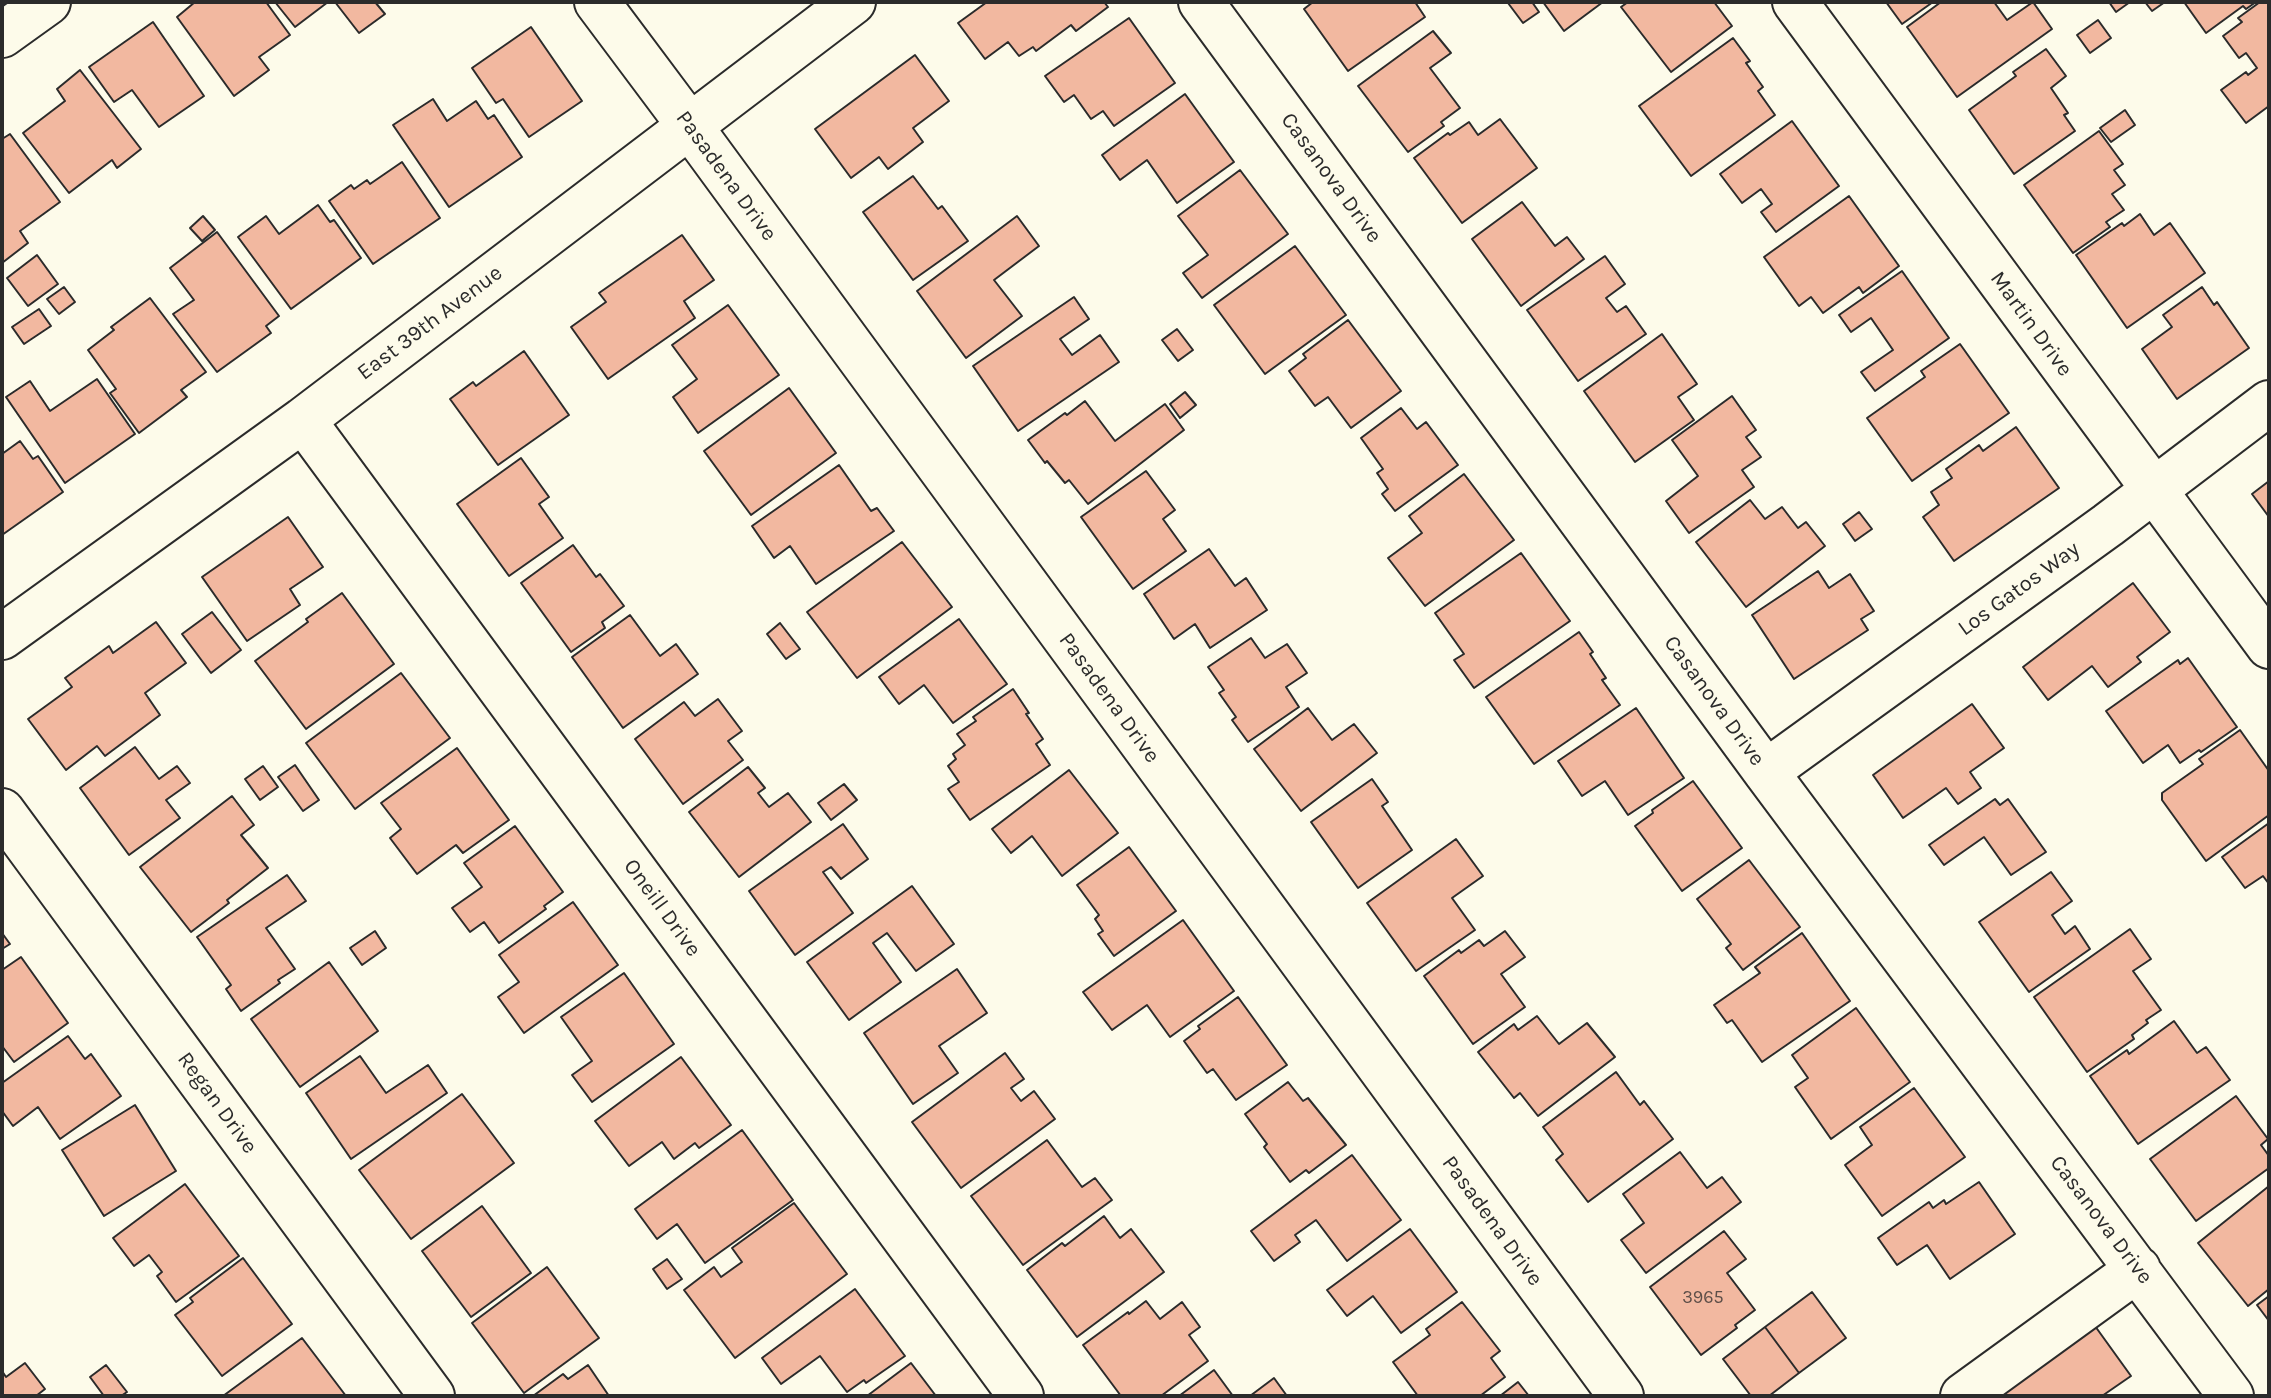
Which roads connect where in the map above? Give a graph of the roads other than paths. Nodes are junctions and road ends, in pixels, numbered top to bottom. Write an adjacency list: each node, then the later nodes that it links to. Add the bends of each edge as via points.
1 (48, 2): 6 (street)
2 (597, 2): 7 (street, Pasadena Drive)
3 (853, 2): 7 (street, East 39th Avenue)
4 (1201, 2): 13 (street, Casanova Drive)
5 (1795, 2): 10 (street, Martin Drive)
6 (2, 35)
7 (689, 125): 9 (street, East 39th Avenue); 18 (street, Pasadena Drive)
8 (2269, 403): 10 (street, Los Gatos Way)
9 (303, 420): 11 (street, East 39th Avenue); 17 (street, Oneill Drive)
10 (2153, 490): 12 (street, Martin Drive); 13 (street, Los Gatos Way)
11 (2, 637)
12 (2269, 646)
13 (1766, 772): 15 (street, Casanova Drive)
14 (2, 811): 16 (street, Regan Drive)
15 (2138, 1269): 19 (street); 20 (street, Casanova Drive)
16 (432, 1396)
17 (1021, 1396)
18 (1621, 1396)
19 (1963, 1396)
20 (2231, 1396)

